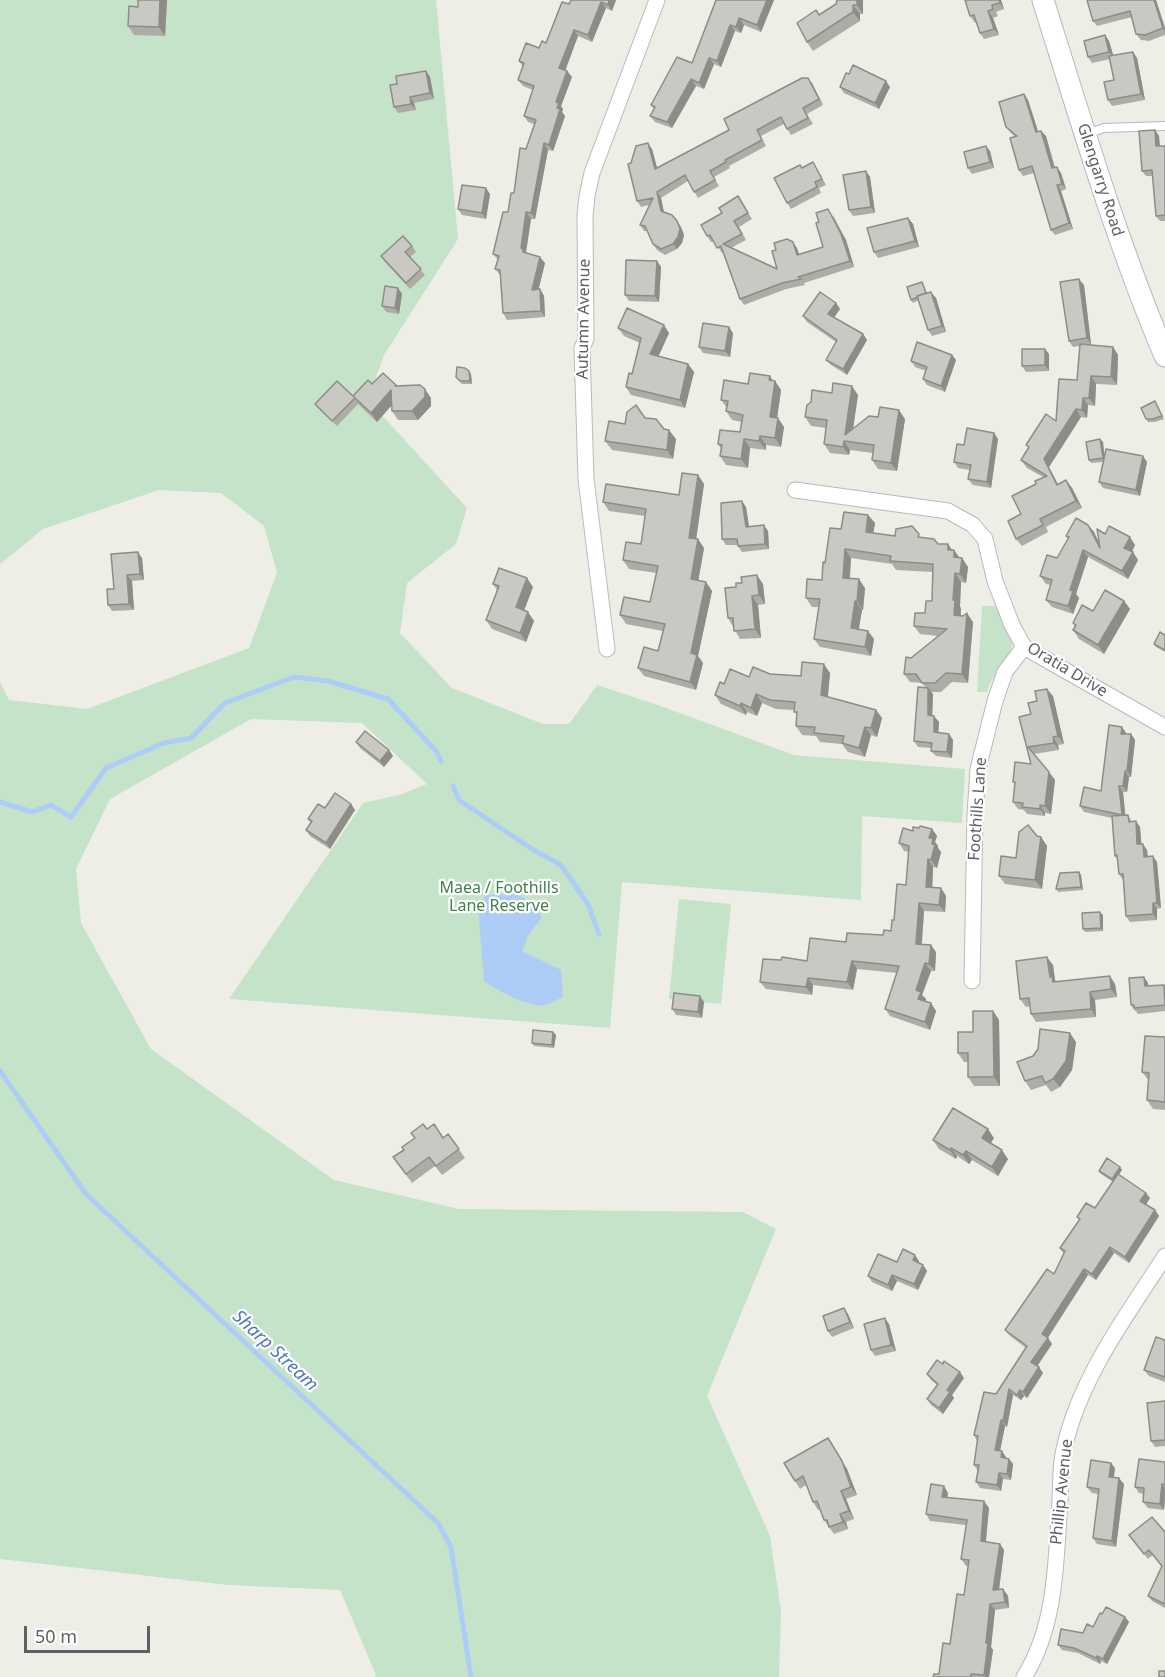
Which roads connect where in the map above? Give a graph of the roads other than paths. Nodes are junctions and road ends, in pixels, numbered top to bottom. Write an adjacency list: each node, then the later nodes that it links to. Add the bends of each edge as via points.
1 (657, 0): 8 (street, Autumn Avenue, via 592,173 585,216 585,456)
2 (1043, 0): 4 (main road, Glengarry Road)
3 (1165, 126): 4 (lane, via 1104,128)
4 (1085, 134): 5 (main road, Glengarry Road, via 1135,285)
5 (1165, 356)
6 (795, 490): 7 (street, Oratia Drive, via 948,511 973,525 985,539 995,581)
7 (1024, 647): 9 (street, Oratia Drive); 10 (street, Foothills Lane, via 1005,672 994,701 978,769)
8 (607, 649)
9 (1165, 728)
10 (972, 981)
11 (1165, 1256): 12 (street, Phillip Avenue, via 1102,1353 1073,1413 1063,1452 1052,1598 1045,1630)
12 (1024, 1677)

